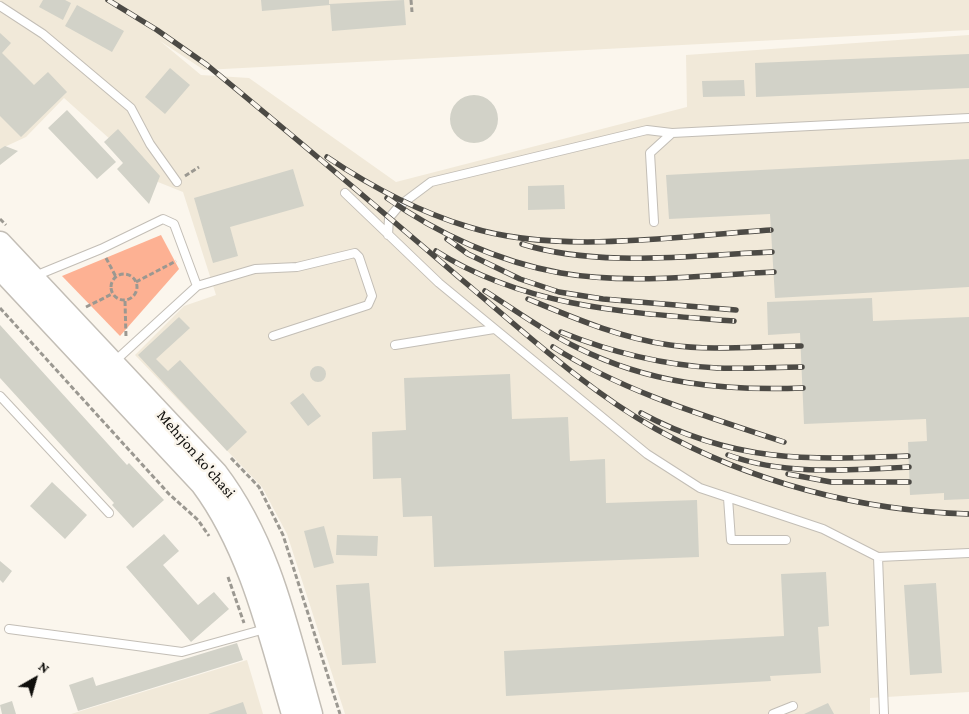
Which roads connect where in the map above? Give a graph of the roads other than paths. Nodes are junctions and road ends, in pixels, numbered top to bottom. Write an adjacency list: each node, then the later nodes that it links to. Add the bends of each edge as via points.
1 (0, 6): 4 (lane, via 43,34 131,108 150,144)
2 (969, 118): 3 (lane)
3 (672, 133): 6 (lane, via 650,153); 7 (lane, via 647,130 431,182 404,200 389,218)
4 (177, 182)
5 (345, 193): 7 (lane)
6 (654, 222)
7 (388, 235): 12 (lane, via 439,284)
8 (0, 243): 10 (main road, Mehrjon ko'chasi)
9 (0, 268): 15 (main road, Mehrjon ko'chasi)
10 (33, 277): 11 (lane, via 163,219 174,224); 15 (main road, Mehrjon ko'chasi)
11 (197, 286): 13 (lane, via 255,269 298,267 355,253 359,257 372,296 368,305); 15 (lane)
12 (494, 329): 14 (lane); 17 (lane, via 647,454 700,488)
13 (273, 336)
14 (395, 345)
15 (114, 362): 23 (main road, Mehrjon ko'chasi, via 216,473 233,496 257,539)
16 (0, 396): 18 (lane)
17 (728, 498): 19 (lane, via 730,540); 21 (lane, via 823,529)
18 (109, 513)
19 (786, 540)
20 (969, 553): 21 (lane)
21 (878, 557): 28 (lane)
22 (9, 629): 23 (lane, via 182,652)
23 (267, 629): 25 (main road, Mehrjon ko'chasi); 26 (main road, Mehrjon ko'chasi)
24 (793, 706): 27 (lane)
25 (293, 714)
26 (311, 714)
27 (773, 714)
28 (884, 714)

